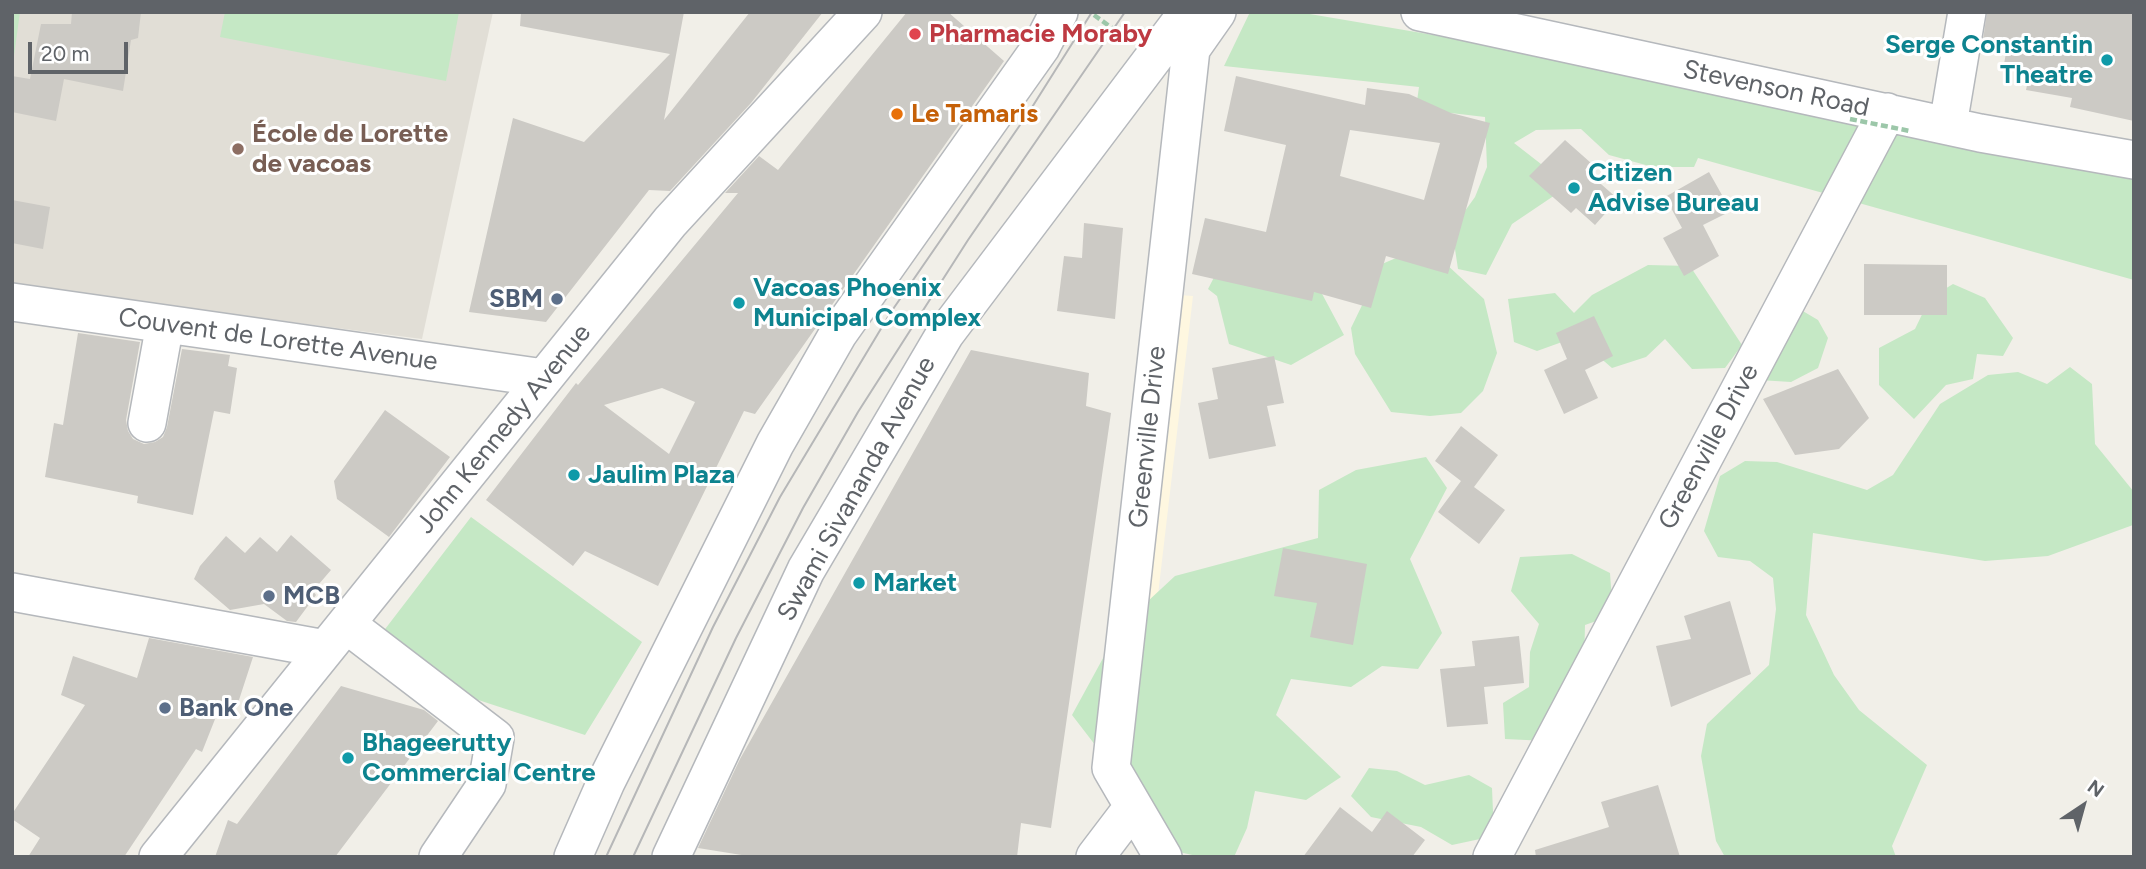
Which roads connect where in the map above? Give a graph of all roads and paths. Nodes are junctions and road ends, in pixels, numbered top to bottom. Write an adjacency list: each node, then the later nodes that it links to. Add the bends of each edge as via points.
1 (863, 12): 16 (street, John Kennedy Avenue, via 670,222)
2 (1059, 12): 8 (street)
3 (1090, 12): 9 (path, via 1127,39)
4 (1188, 12): 24 (street, Swami Sivananda Avenue, via 945,334 806,570)
5 (1217, 12): 20 (street, Greenville Drive, via 1191,49 1112,755 1111,768)
6 (1420, 12): 11 (street, Stevenson Road)
7 (1967, 12): 12 (street)
8 (1042, 30): 23 (street, via 832,345 769,456)
9 (1133, 30)
10 (1850, 119): 11 (path, bridge)
11 (1898, 121): 12 (street, Stevenson Road); 27 (street, Greenville Drive)
12 (1948, 125): 13 (street, Stevenson Road)
13 (2134, 160)
14 (12, 302): 15 (street, Couvent de Lorette Avenue)
15 (165, 324): 16 (street, Couvent de Lorette Avenue); 17 (street)
16 (544, 378): 19 (street, John Kennedy Avenue)
17 (147, 423)
18 (12, 592): 19 (street)
19 (336, 637): 21 (street, John Kennedy Avenue); 22 (street, via 495,738 487,785)
20 (1133, 807): 25 (street); 26 (street, Greenville Drive)
21 (158, 857)
22 (438, 857)
23 (573, 857)
24 (671, 857)
25 (1095, 857)
26 (1163, 857)
27 (1492, 857)

